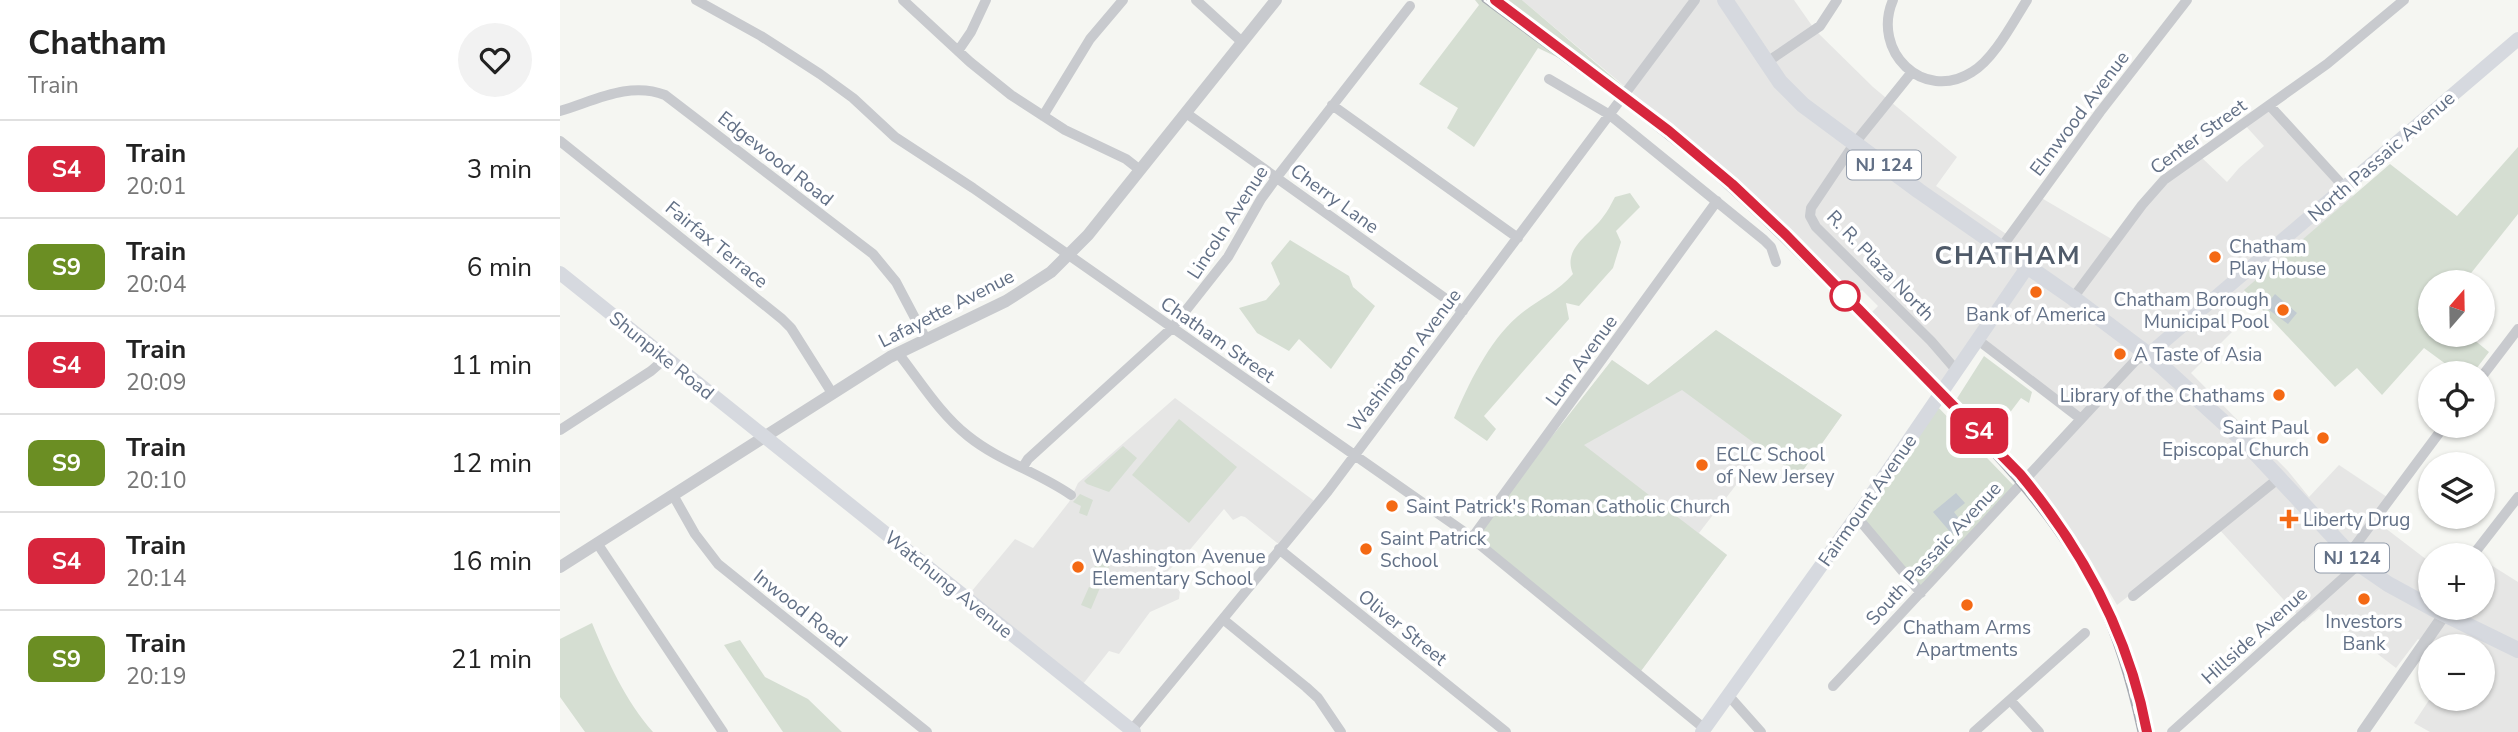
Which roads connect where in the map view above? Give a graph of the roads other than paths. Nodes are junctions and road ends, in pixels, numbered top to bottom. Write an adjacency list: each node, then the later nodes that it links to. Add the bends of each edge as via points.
1 (696, 0): 35 (street, Chatham Street, via 820,74 895,137)
2 (903, 0): 17 (street)
3 (986, 0): 17 (street)
4 (1123, 0): 26 (street, via 1090,39)
5 (1196, 0): 16 (street)
6 (1276, 0): 16 (street, Lafayette Avenue)
7 (1695, 0): 25 (street, Washington Avenue)
8 (1725, 0): 18 (main road, NJ 124)
9 (1837, 0): 18 (street, via 1820,26)
10 (1893, 0): 19 (street, via 1887,19 1890,41 1899,61)
11 (2027, 0): 19 (street, via 1975,71 1943,81)
12 (2187, 0): 34 (street, Elmwood Avenue)
13 (2404, 0): 22 (street, Center Street)
14 (1410, 6): 21 (street, Lincoln Avenue)
15 (2518, 38): 31 (main road, North Passaic Avenue)
16 (1242, 42): 24 (street, Lafayette Avenue)
17 (958, 51): 26 (street)
18 (1767, 62): 28 (main road, NJ 124, via 1803,106)
19 (1912, 72): 28 (street)
20 (1549, 79): 25 (street)
21 (1332, 105): 30 (street, Lincoln Avenue); 33 (street)
22 (2270, 106): 31 (street); 39 (street, Center Street, via 2164,180)
23 (560, 111): 43 (street, Edgewood Road, via 635,89 665,95 873,254 896,282)
24 (1186, 113): 29 (street, Lafayette Avenue); 30 (street, Cherry Lane)
25 (1610, 115): 32 (street); 33 (street, Washington Avenue)
26 (1043, 116): 29 (street)
27 (560, 141): 50 (street, Fairfax Terrace, via 782,319)
28 (1854, 144): 34 (main road, NJ 124); 49 (street, R. R. Plaza North, via 1810,216)
29 (1140, 170): 35 (street, Lafayette Avenue)
30 (1277, 177): 40 (street, Cherry Lane); 41 (street, Lincoln Avenue, via 1240,240)
31 (2345, 188): 46 (main road, North Passaic Avenue)
32 (1717, 201): 36 (street, via 1771,247); 62 (street, Lum Avenue)
33 (1518, 238): 40 (street, Washington Avenue)
34 (2001, 248): 37 (main road, NJ 124)
35 (1069, 255): 41 (street, Chatham Street); 43 (street, Lafayette Avenue, via 1028,289)
36 (1776, 262)
37 (2028, 266): 39 (main road, NJ 124); 44 (main road, Fairmount Avenue)
38 (560, 273): 47 (main road, Shunpike Road)
39 (2073, 298): 46 (main road, NJ 124)
40 (1463, 311): 55 (street, Washington Avenue)
41 (1172, 328): 55 (street, Chatham Street); 56 (street, Lincoln Avenue)
42 (2518, 329): 48 (street)
43 (926, 339): 45 (street, Lafayette Avenue)
44 (1978, 340): 49 (main road, Fairmount Avenue); 51 (street)
45 (898, 353): 50 (street, Lafayette Avenue); 56 (street, via 957,426 995,454)
46 (2148, 355): 51 (street, South Passaic Avenue, via 2136,360); 57 (main road, NJ 124)
47 (666, 358): 52 (street); 53 (main road, Shunpike Road)
48 (2494, 361)
49 (1957, 371): 61 (main road, Fairmount Avenue)
50 (832, 393): 53 (street, Lafayette Avenue)
51 (2081, 419): 68 (street, South Passaic Avenue)
52 (560, 430)
53 (764, 436): 58 (street, Lafayette Avenue); 79 (main road, Watchung Avenue)
54 (2436, 438): 66 (street, Hillside Avenue)
55 (1355, 455): 62 (street, Chatham Street); 65 (street, Washington Avenue)
56 (1023, 467): 59 (street)
57 (2279, 478): 66 (main road, NJ 124); 69 (street)
58 (673, 495): 63 (street, Lafayette Avenue); 82 (street, Inwood Road, via 718,564)
59 (1071, 495)
60 (2518, 497): 64 (street)
61 (1856, 516): 68 (street); 77 (main road, Fairmount Avenue)
62 (1472, 538): 80 (street, Chatham Street)
63 (597, 543): 67 (street, Lafayette Avenue); 81 (street)
64 (2482, 543)
65 (1279, 549): 71 (street, Washington Avenue); 84 (street, Oliver Street)
66 (2354, 559): 70 (main road, NJ 124); 88 (street, Hillside Avenue)
67 (560, 567)
68 (1921, 593): 76 (street, South Passaic Avenue)
69 (2133, 596)
70 (2418, 600)
71 (1224, 620): 79 (street, Washington Avenue); 83 (street, via 1307,687)
72 (2430, 620): 89 (street)
73 (2456, 620): 75 (main road, NJ 124)
74 (2085, 633): 78 (street)
75 (2518, 650)
76 (1833, 686)
77 (1729, 696): 80 (main road, Fairmount Avenue); 85 (street)
78 (2010, 700): 86 (street); 87 (street)
79 (1132, 731)
80 (1703, 731)
81 (723, 732)
82 (927, 732)
83 (1341, 732)
84 (1506, 732)
85 (1761, 732)
86 (1975, 732)
87 (2039, 732)
88 (2172, 732)
89 (2363, 732)

